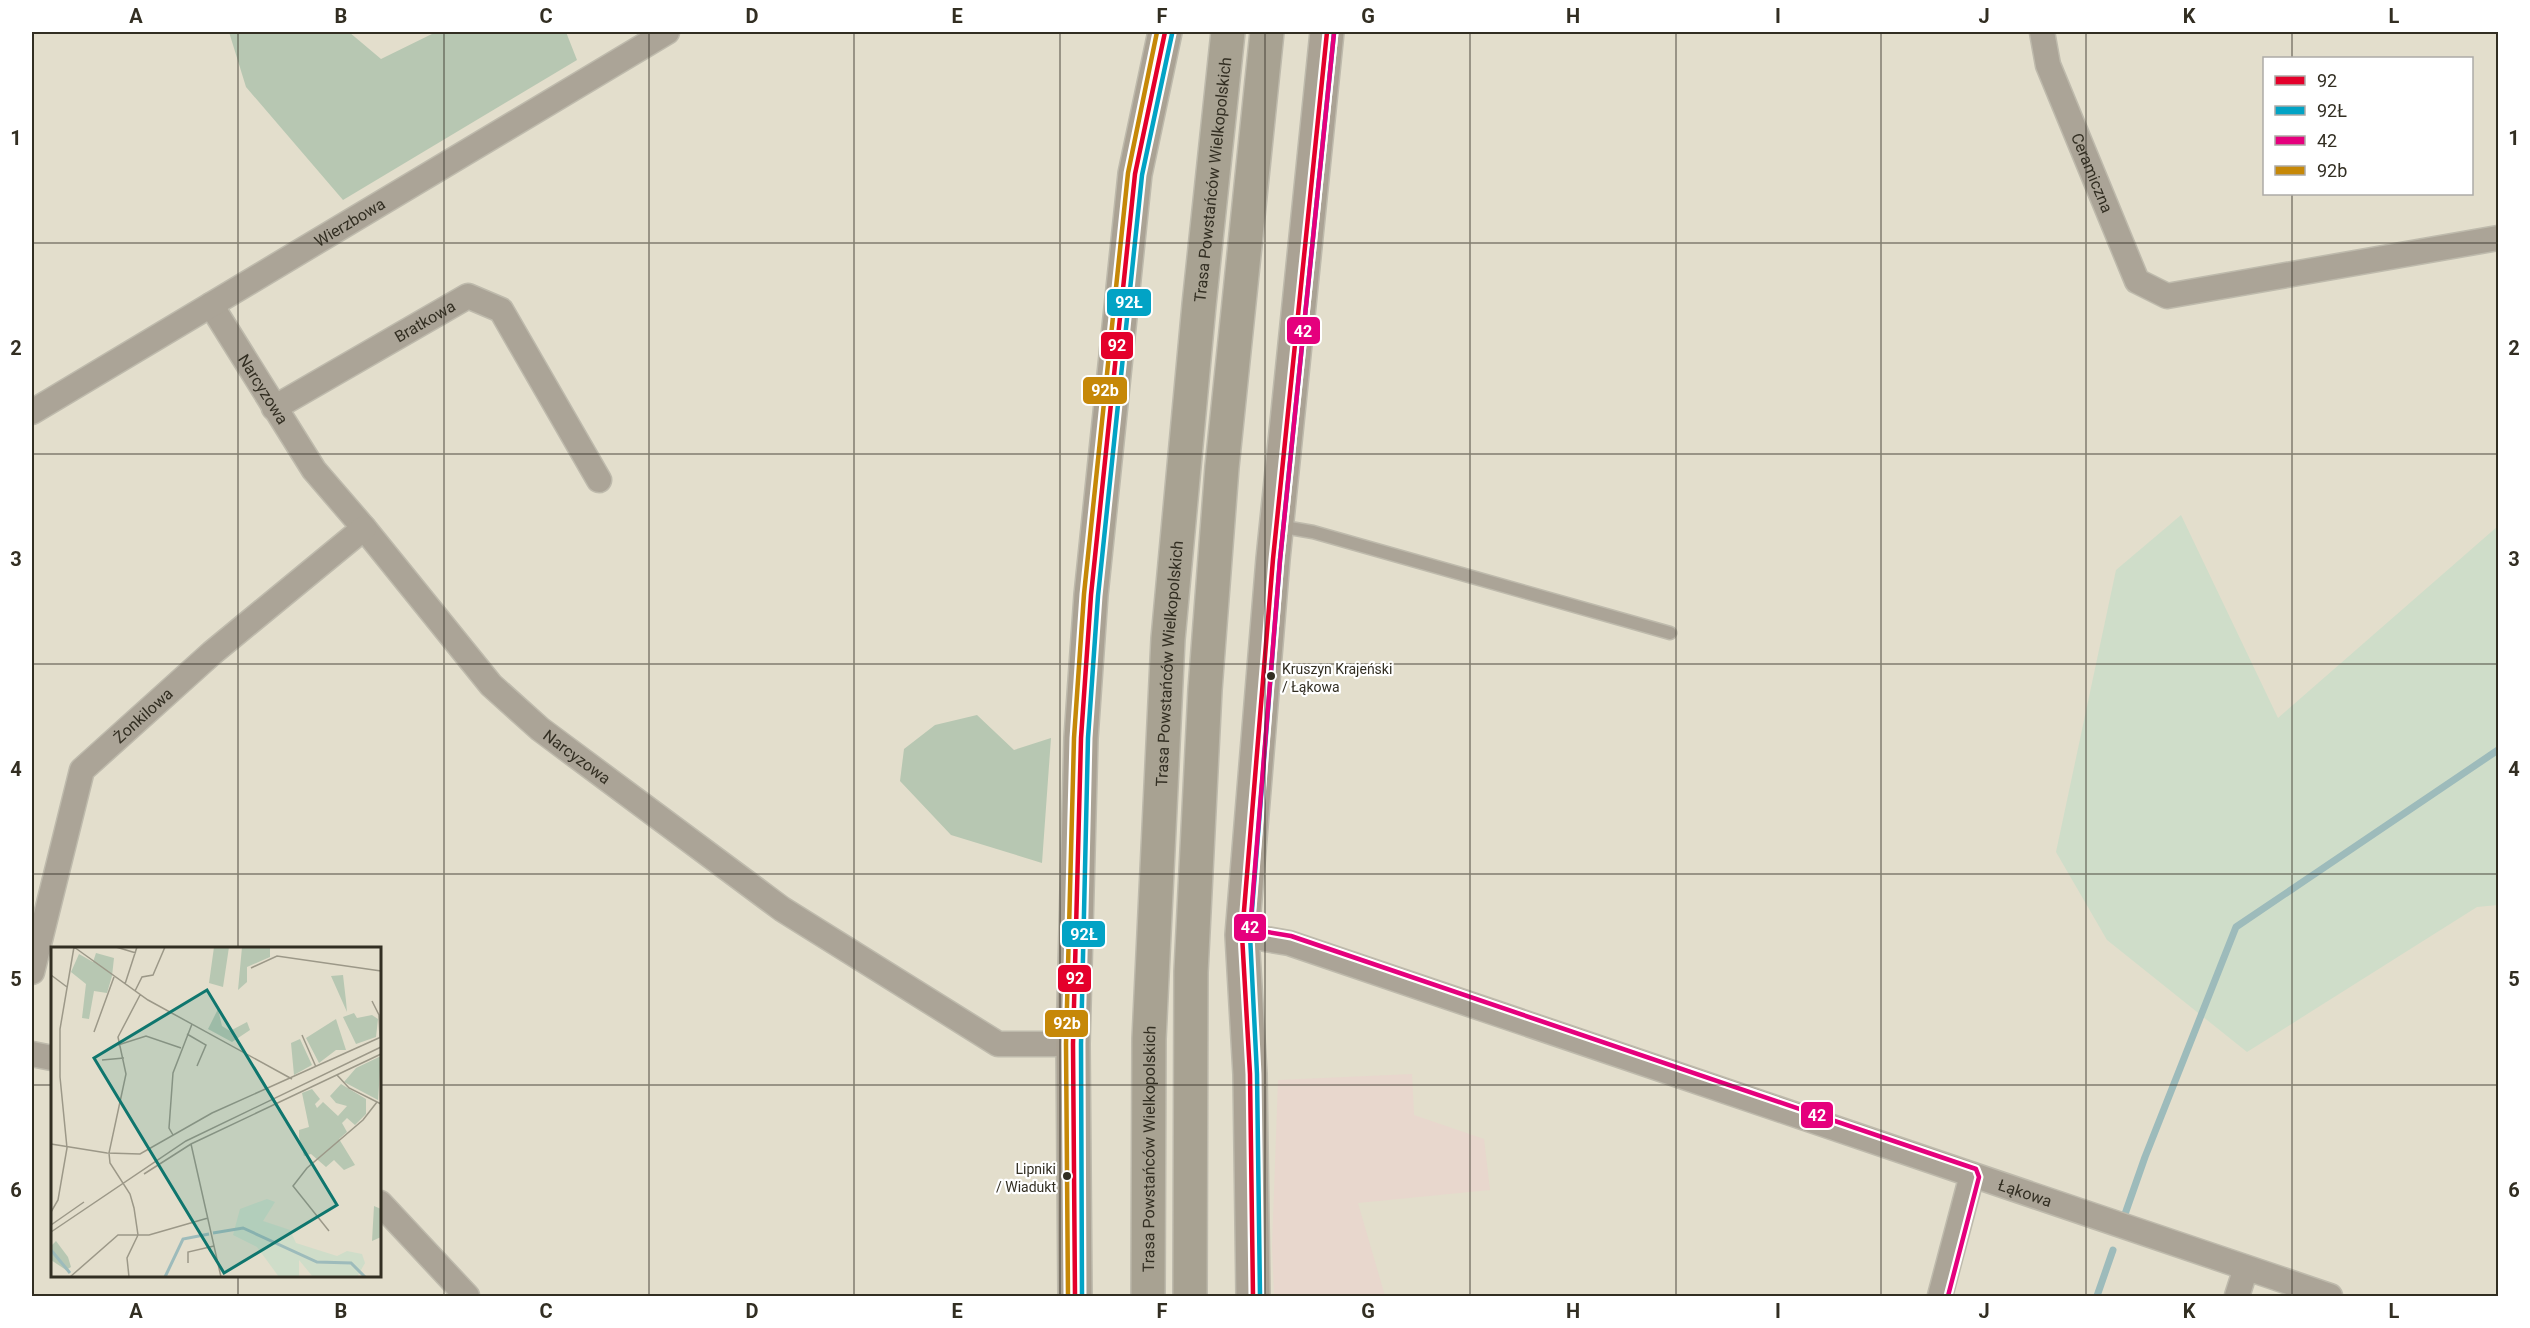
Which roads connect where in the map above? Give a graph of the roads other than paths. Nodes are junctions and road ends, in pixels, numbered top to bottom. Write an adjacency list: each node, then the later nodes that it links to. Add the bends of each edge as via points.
1 (667, 32): 8 (street, Wierzbowa)
2 (1165, 32): 17 (street, via 1135,174 1091,595 1081,738)
3 (1228, 32): 25 (highway, Trasa Powstańców Wielkopolskich, via 1168,639 1149,1039)
4 (1267, 32): 26 (highway, via 1222,467 1205,690 1191,972)
5 (1327, 32): 12 (street)
6 (2042, 32): 7 (street, Ceramiczna, via 2048,65 2137,281 2167,296)
7 (2499, 238)
8 (211, 305): 9 (street, Narcyzowa); 10 (street, Wierzbowa)
9 (274, 408): 11 (street, Bratkowa, via 468,296 501,310); 13 (street, Narcyzowa, via 314,470)
10 (32, 411)
11 (599, 480)
12 (1277, 525): 14 (lane); 15 (street)
13 (364, 528): 16 (street, Żonkilowa, via 212,653 82,770); 17 (street, Narcyzowa, via 499,692 540,729 782,909 998,1044)
14 (1670, 633)
15 (1242, 935): 20 (street, Łąkowa, via 1289,943); 27 (street, via 1250,1074)
16 (32, 972)
17 (1073, 1044): 24 (street)
18 (32, 1054): 19 (street)
19 (51, 1058)
20 (1972, 1175): 22 (street, Łąkowa); 28 (street)
21 (381, 1204): 23 (street)
22 (2246, 1268): 29 (street); 30 (street, Łąkowa)
23 (467, 1296)
24 (1075, 1296)
25 (1148, 1296)
26 (1190, 1296)
27 (1253, 1296)
28 (1940, 1296)
29 (2237, 1296)
30 (2330, 1296)

